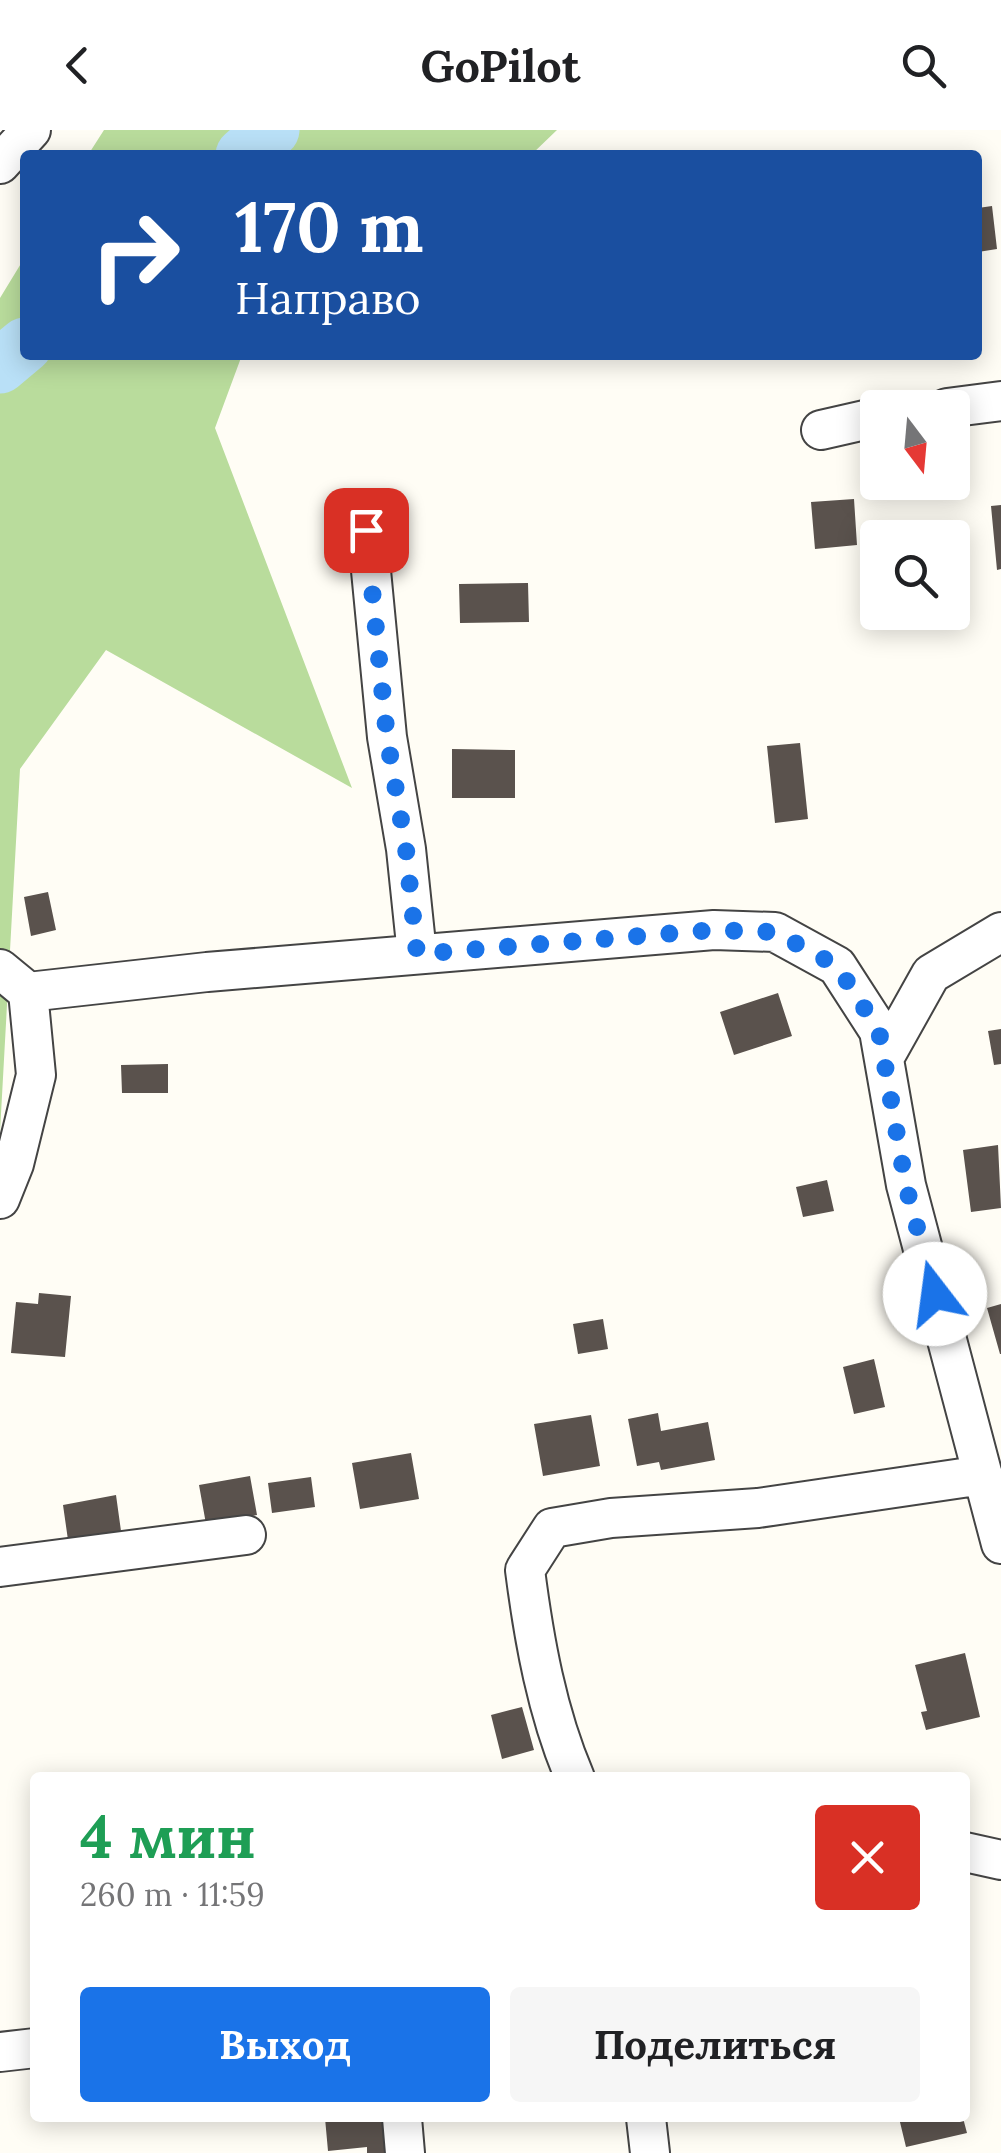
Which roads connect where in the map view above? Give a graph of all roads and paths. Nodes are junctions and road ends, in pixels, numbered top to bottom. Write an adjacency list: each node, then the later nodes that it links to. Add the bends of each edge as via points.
1 (31, 130): 2 (street)
2 (0, 164)
3 (1001, 401): 4 (street)
4 (970, 405)
5 (860, 421): 6 (street)
6 (822, 430)
7 (366, 530): 9 (street)
8 (1001, 932): 11 (street, via 930,974)
9 (417, 954): 10 (street); 11 (street, via 714,930 775,932 837,966 879,1031)
10 (14, 980): 12 (street, via 36,1075)
11 (884, 1058): 13 (street, via 906,1186)
12 (0, 1198)
13 (983, 1475): 15 (street); 17 (street, via 758,1508 552,1528 524,1570 538,1656)
14 (246, 1535): 16 (street)
15 (1001, 1544)
16 (0, 1567)
17 (573, 1772)
18 (970, 1853): 19 (street)
19 (1001, 1860)
20 (30, 2049): 21 (street)
21 (0, 2052)
22 (402, 2122): 24 (street)
23 (646, 2122): 25 (street)
24 (405, 2153)
25 (650, 2153)

